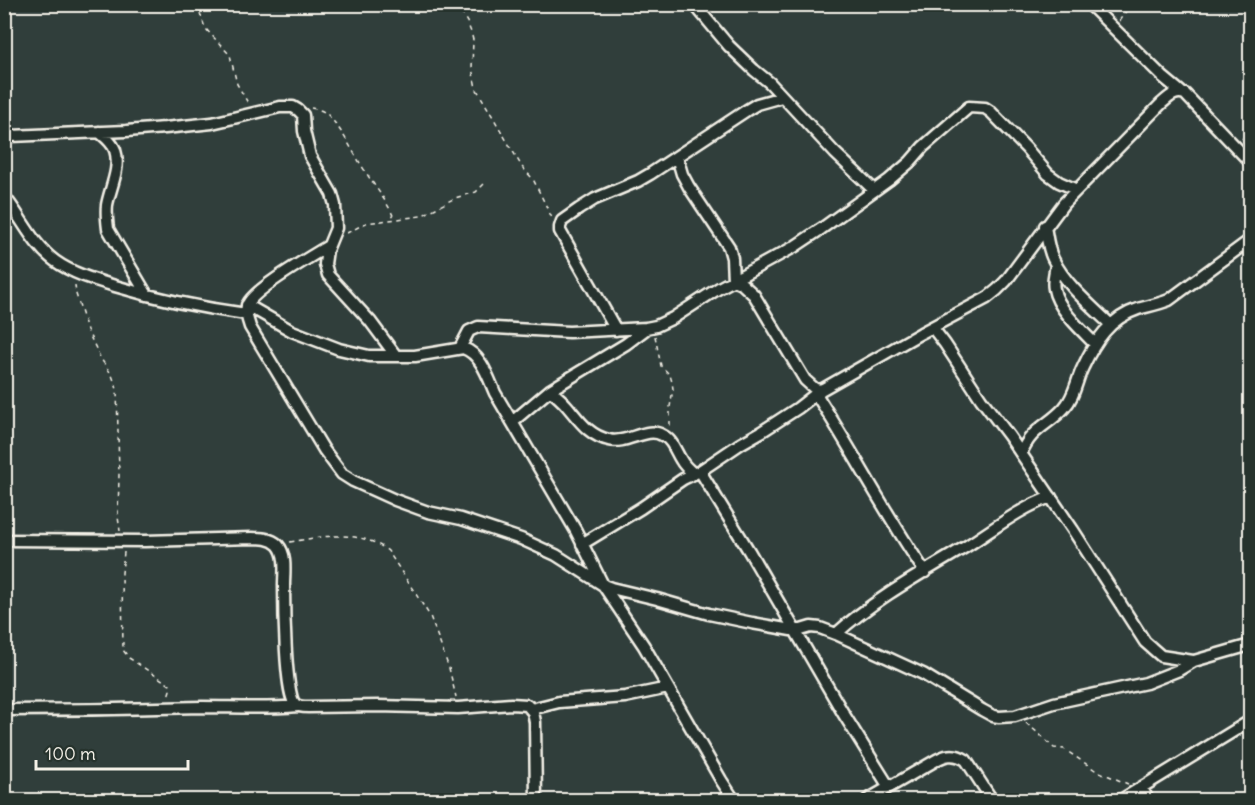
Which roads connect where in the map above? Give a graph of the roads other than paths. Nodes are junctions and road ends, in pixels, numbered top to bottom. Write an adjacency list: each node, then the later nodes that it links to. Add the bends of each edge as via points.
1 (694, 4): 4 (street, via 729,46)
2 (1089, 4): 3 (street)
3 (1181, 92): 8 (street); 9 (street, via 1161,104)
4 (782, 97): 7 (street, via 757,104); 10 (street)
5 (99, 132): 6 (street); 14 (street, via 212,123 293,107 303,115 310,156 336,205 336,228); 17 (street, via 115,149 116,157 107,207 108,229)
6 (4, 135)
7 (677, 157): 16 (street, via 689,188 729,247); 22 (street, via 638,181 586,204 562,221 560,227)
8 (1251, 162)
9 (1077, 189): 10 (street, via 1048,174 991,112 969,106); 12 (street)
10 (874, 190): 16 (street, via 794,247)
11 (4, 196): 17 (street, via 32,239 56,261 83,276)
12 (1045, 226): 15 (street); 20 (street, via 997,290)
13 (1251, 240): 19 (street, via 1169,300)
14 (330, 243): 18 (street, via 269,283 251,298); 25 (street, via 325,264 328,275)
15 (1056, 265): 19 (street); 23 (street, via 1056,296)
16 (732, 280): 21 (street, via 673,318); 27 (street, via 754,295 805,380)
17 (147, 295): 18 (street, via 198,307)
18 (247, 309): 25 (street, via 339,349 369,356); 35 (street, via 250,327 316,438 347,479 428,512 521,539 556,555)
19 (1110, 324): 23 (street)
20 (932, 327): 27 (street); 29 (street)
21 (649, 328): 22 (street); 26 (street)
22 (616, 330): 24 (street, via 569,332 478,327 469,331)
23 (1095, 344): 29 (street, via 1072,398 1032,435)
24 (460, 348): 25 (street); 28 (street, via 476,356)
25 (396, 356)
26 (550, 390): 28 (street); 30 (street, via 582,425 600,438 619,441 658,432 670,441 682,463)
27 (818, 392): 30 (street); 34 (street)
28 (512, 422): 33 (street)
29 (1021, 454): 31 (street)
30 (697, 472): 33 (street); 36 (street)
31 (1051, 497): 34 (street); 39 (street, via 1145,642 1161,656)
32 (4, 540): 41 (street, via 270,540 281,550 284,563 288,682 291,698)
33 (582, 544): 35 (street)
34 (925, 572): 37 (street)
35 (603, 585): 36 (street, via 732,620); 40 (street)
36 (795, 631): 37 (street, via 812,627); 45 (street)
37 (836, 634): 39 (street, via 923,674 993,716 1015,716 1054,703 1146,683)
38 (1251, 645): 39 (street)
39 (1194, 662)
40 (668, 688): 42 (street); 48 (street)
41 (298, 706): 42 (street, via 458,708 521,704); 43 (street)
42 (531, 709): 47 (street)
43 (4, 710)
44 (1251, 721): 46 (street)
45 (889, 787): 49 (street); 50 (street, via 940,757 954,755 966,760)
46 (1139, 790): 51 (street); 52 (street)
47 (536, 801)
48 (734, 801)
49 (867, 801)
50 (992, 801)
51 (1121, 801)
52 (1148, 801)

